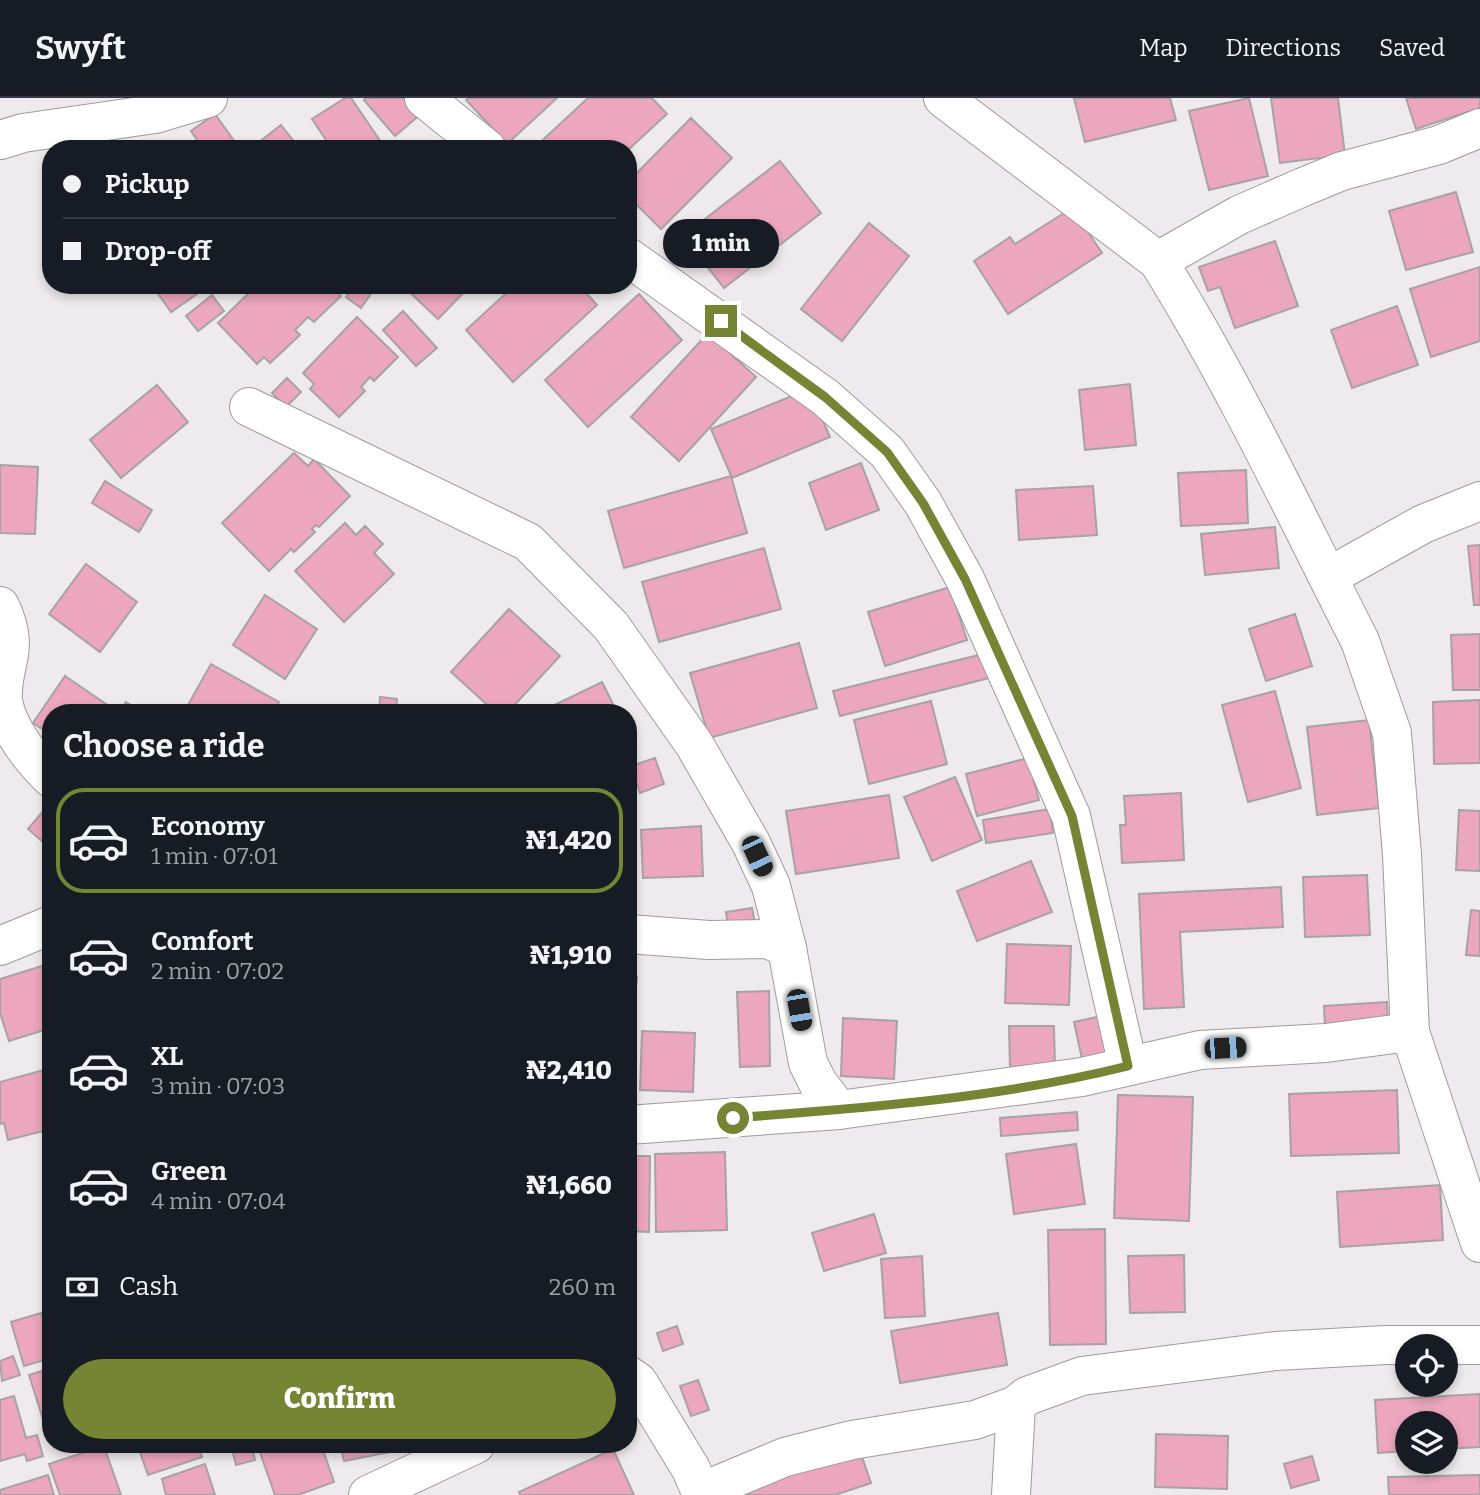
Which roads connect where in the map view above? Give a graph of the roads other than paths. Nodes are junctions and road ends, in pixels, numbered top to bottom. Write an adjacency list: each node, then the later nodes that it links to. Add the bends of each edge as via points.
1 (208, 98): 5 (street, via 155,114)
2 (424, 98): 6 (street)
3 (943, 98): 7 (street)
4 (1480, 128): 7 (street, via 1303,187 1239,215)
5 (0, 140)
6 (476, 140)
7 (1158, 261): 11 (street, via 1195,321)
8 (637, 263): 19 (street, via 825,397 887,452 923,503 965,579 1072,816)
9 (249, 407): 17 (street, via 528,542 611,626 694,744 771,886)
10 (1480, 501): 11 (street, via 1423,524)
11 (1328, 577): 18 (street, via 1360,641 1392,733)
12 (0, 606): 13 (street, via 11,643 3,700 26,749)
13 (42, 768)
14 (42, 929): 16 (street)
15 (637, 935): 17 (street, via 768,939)
16 (0, 946)
17 (787, 948): 20 (street, via 808,1063)
18 (1410, 1032): 19 (street, via 1326,1043 1200,1049); 22 (street)
19 (1128, 1066): 20 (street, via 1068,1079)
20 (839, 1110): 21 (street)
21 (637, 1124)
22 (1480, 1243)
23 (1480, 1345): 25 (street, via 1276,1351 1082,1376 1027,1396)
24 (637, 1381): 27 (street, via 691,1469)
25 (1016, 1405): 27 (street, via 975,1420 852,1440 785,1457); 29 (street)
26 (456, 1453): 28 (street)
27 (701, 1494)
28 (368, 1495)
29 (1011, 1495)

